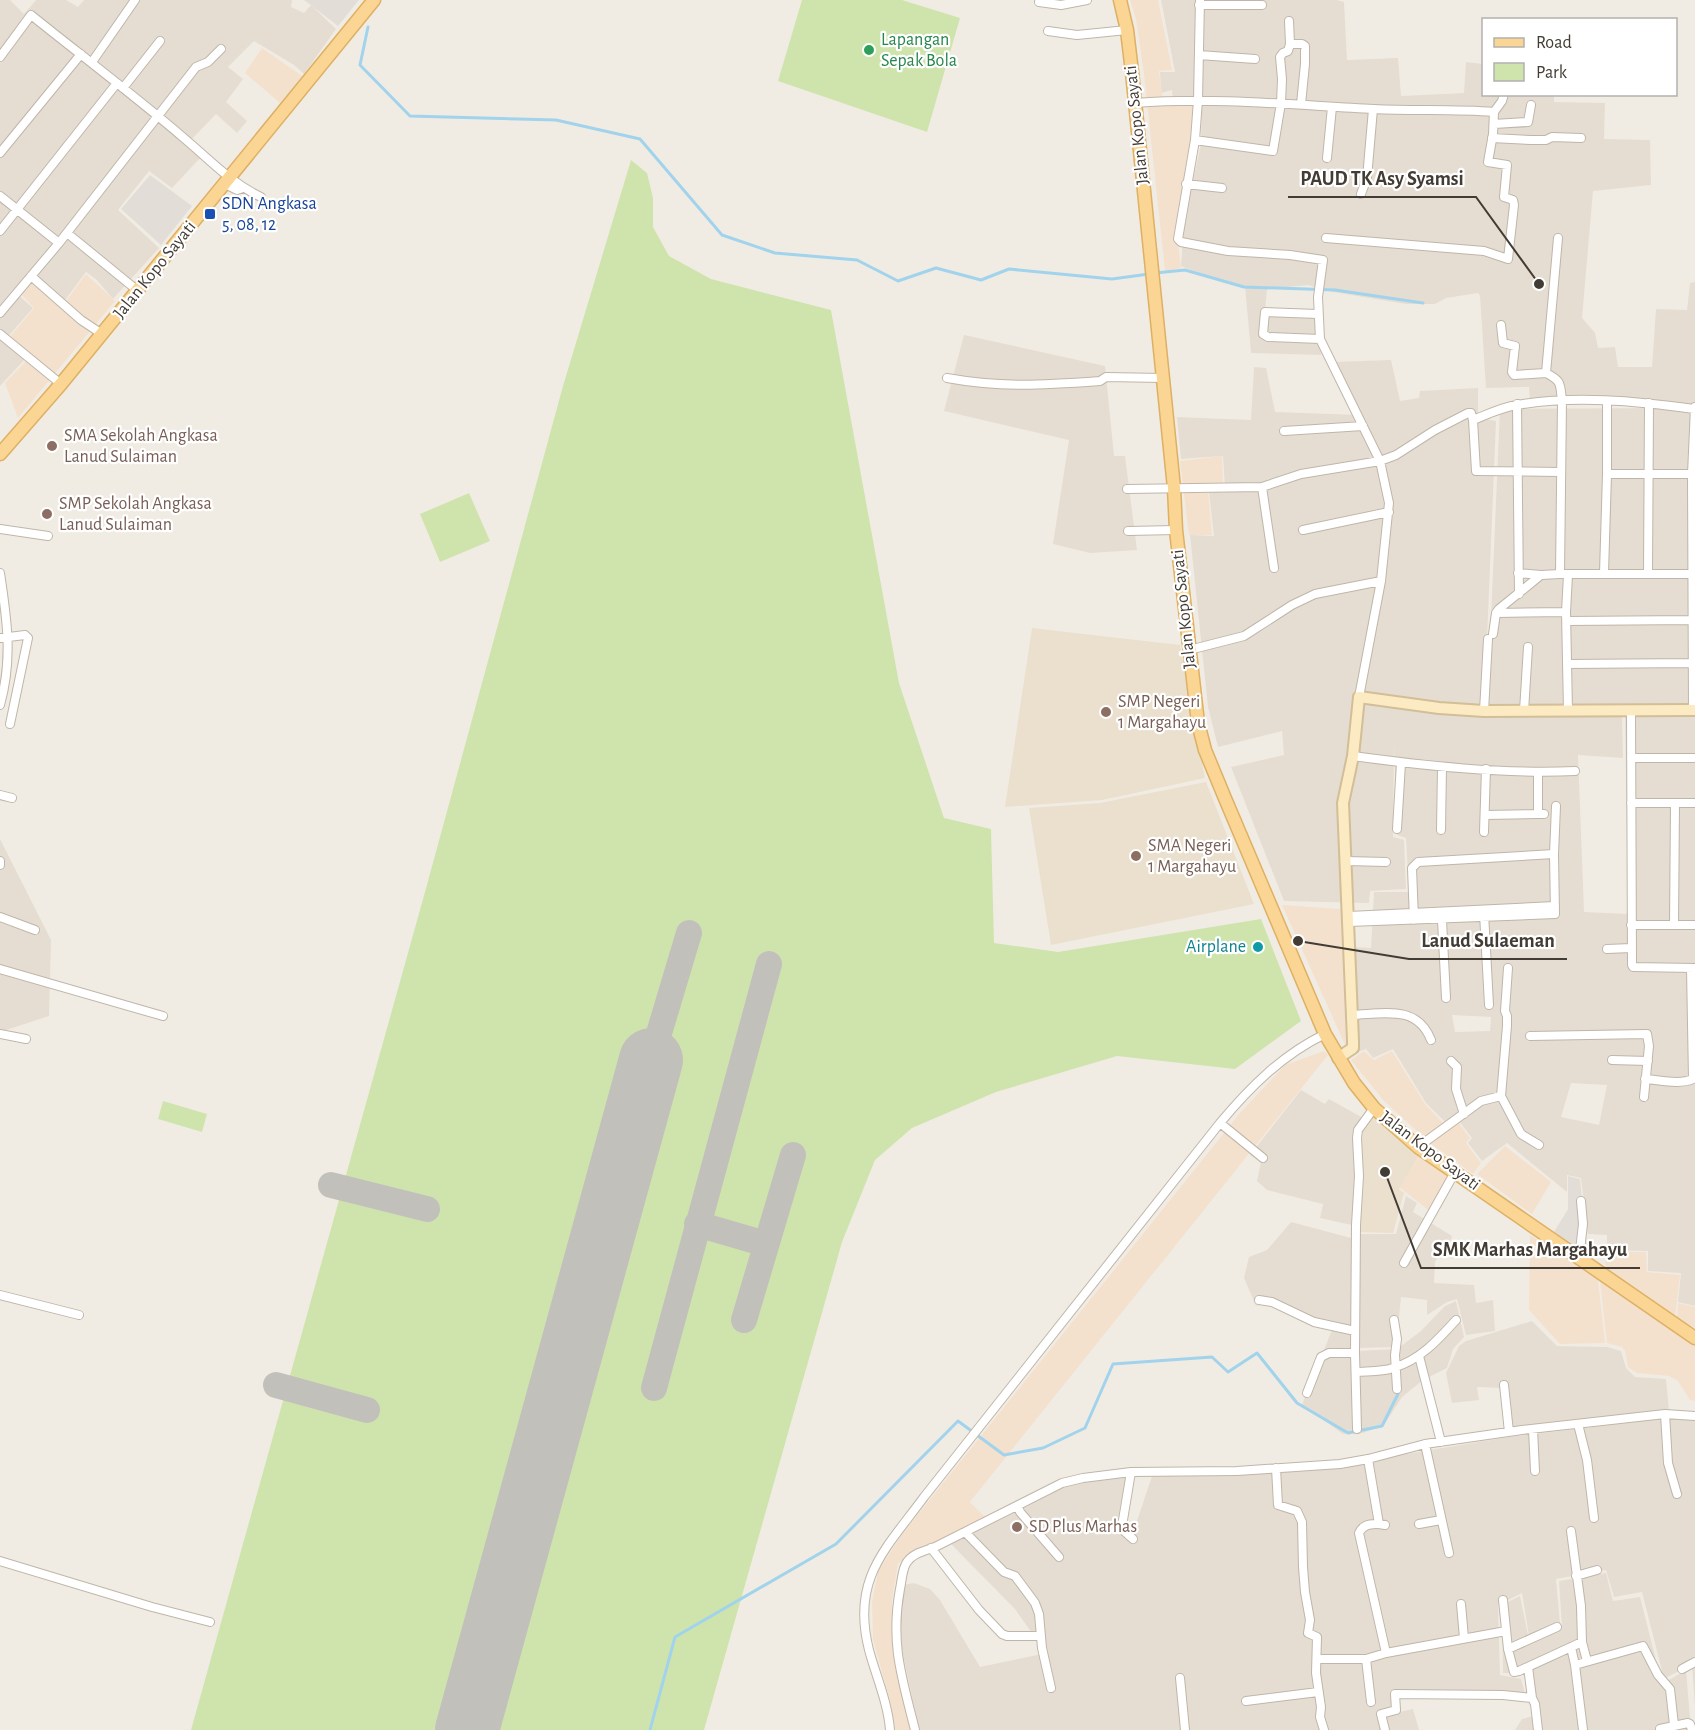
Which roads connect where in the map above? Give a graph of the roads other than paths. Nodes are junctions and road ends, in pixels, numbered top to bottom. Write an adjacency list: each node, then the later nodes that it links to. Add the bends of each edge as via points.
1 (135, 0): 18 (street)
2 (374, 0): 36 (main road, Jalan Kopo Sayati)
3 (1087, 0): 5 (street)
4 (1120, 0): 9 (main road, Jalan Kopo Sayati)
5 (1039, 2)
6 (1200, 2): 7 (street); 15 (street)
7 (1262, 5)
8 (1289, 21): 12 (street)
9 (1127, 30): 10 (street, via 1077,35); 22 (main road, Jalan Kopo Sayati)
10 (1048, 32)
11 (159, 41): 19 (street)
12 (1290, 44): 23 (street, via 1280,57); 24 (street, via 1305,46)
13 (220, 49): 29 (street, via 208,62 196,67)
14 (81, 54): 16 (street, via 31,15); 18 (street); 34 (street)
15 (1198, 55): 17 (street); 21 (street)
16 (0, 57)
17 (1255, 59)
18 (92, 62): 19 (street)
19 (120, 86): 29 (street); 42 (street)
20 (1503, 96): 28 (street)
21 (1198, 100): 22 (street); 23 (street); 33 (street)
22 (1135, 103): 58 (main road, Jalan Kopo Sayati)
23 (1281, 103): 24 (street); 33 (street, via 1273,151)
24 (1301, 104): 26 (street)
25 (1531, 105): 30 (street, via 1528,122)
26 (1332, 107): 27 (street); 35 (street)
27 (1373, 109): 28 (street); 39 (street, via 1367,178)
28 (1494, 112): 30 (street)
29 (157, 116): 36 (street); 44 (street)
30 (1494, 124): 31 (street)
31 (1492, 138): 32 (street); 45 (street, via 1488,162 1507,165 1504,197 1514,201 1508,259 1484,251)
32 (1581, 138)
33 (1195, 140): 37 (street)
34 (0, 153)
35 (1327, 158)
36 (227, 181): 41 (street); 49 (main road, Jalan Kopo Sayati)
37 (1186, 184): 38 (street); 51 (street, via 1179,240 1228,251 1322,258)
38 (1222, 188)
39 (1361, 194)
40 (0, 196): 42 (street)
41 (261, 197)
42 (17, 211): 43 (street); 47 (street)
43 (0, 231)
44 (67, 233): 47 (street); 49 (street)
45 (1326, 238)
46 (1558, 238): 56 (street)
47 (58, 243): 48 (street)
48 (31, 276): 50 (street); 54 (street)
49 (138, 291): 54 (main road, Jalan Kopo Sayati)
50 (0, 313)
51 (1318, 314): 55 (street); 55 (street, via 1267,311 1263,334 1268,338)
52 (1501, 325): 56 (street, via 1503,343 1515,346 1514,375)
53 (0, 334): 59 (street)
54 (102, 334): 59 (main road, Jalan Kopo Sayati)
55 (1320, 339): 66 (street)
56 (1546, 373): 60 (street, via 1558,379)
57 (947, 378): 58 (street, via 1032,386 1100,381 1106,377)
58 (1163, 378): 76 (main road, Jalan Kopo Sayati)
59 (61, 384): 68 (main road, Jalan Kopo Sayati)
60 (1562, 401): 61 (street); 63 (street); 71 (street)
61 (1607, 401): 62 (street); 72 (street)
62 (1649, 403): 64 (street); 73 (street)
63 (1517, 405): 65 (street); 70 (street)
64 (1694, 408): 74 (street)
65 (1472, 417): 69 (street, via 1468,413); 70 (street, via 1476,471)
66 (1362, 426): 67 (street); 69 (street)
67 (1284, 431)
68 (0, 454)
69 (1380, 461): 75 (street, via 1301,474); 78 (street)
70 (1516, 472): 71 (street); 86 (street)
71 (1560, 472): 88 (street)
72 (1607, 474): 73 (street); 87 (street)
73 (1649, 474): 74 (street); 89 (street)
74 (1692, 474): 90 (street)
75 (1262, 487): 76 (street); 84 (street)
76 (1174, 488): 77 (street); 80 (main road, Jalan Kopo Sayati)
77 (1127, 489)
78 (1389, 512): 81 (street); 92 (street)
79 (0, 529): 83 (street)
80 (1176, 530): 82 (street); 99 (main road, Jalan Kopo Sayati)
81 (1303, 530)
82 (1128, 531)
83 (48, 536)
84 (1274, 568)
85 (0, 573): 97 (street)
86 (1518, 573): 91 (street); 93 (street)
87 (1604, 573): 88 (street); 89 (street)
88 (1564, 574): 91 (street); 95 (street)
89 (1648, 574): 90 (street)
90 (1694, 574): 96 (street)
91 (1541, 575): 93 (street)
92 (1381, 580): 99 (street, via 1315,594 1252,632); 102 (street)
93 (1519, 594): 94 (street)
94 (1496, 613): 95 (street); 106 (street)
95 (1566, 616): 96 (street); 101 (street)
96 (1692, 620): 100 (street)
97 (4, 637): 103 (street, via 7,678); 109 (street, via 28,638)
98 (1528, 646): 107 (street)
99 (1189, 650): 151 (main road, Jalan Kopo Sayati, via 1197,723 1205,750)
100 (1693, 663): 101 (street); 105 (street)
101 (1568, 664): 108 (street)
102 (1359, 698): 106 (street); 110 (street)
103 (0, 705)
104 (1631, 710): 105 (street); 108 (street); 111 (street)
105 (1694, 710)
106 (1484, 711): 107 (street)
107 (1524, 711): 108 (street)
108 (1568, 711)
109 (10, 724)
110 (1353, 756): 113 (street); 129 (street, via 1343,803)
111 (1631, 758): 112 (street); 120 (street)
112 (1695, 758)
113 (1401, 763): 114 (street); 125 (street)
114 (1442, 767): 115 (street); 126 (street)
115 (1486, 768): 117 (street); 124 (street)
116 (1575, 771): 117 (street)
117 (1538, 772): 124 (street, via 1541,814)
118 (0, 795): 119 (street)
119 (12, 798)
120 (1631, 803): 122 (street); 136 (street)
121 (1695, 803): 122 (street)
122 (1675, 804): 137 (street)
123 (1556, 806): 128 (street)
124 (1486, 815): 127 (street)
125 (1396, 829)
126 (1442, 830)
127 (1484, 832)
128 (1554, 854): 131 (street, via 1555,910); 132 (street, via 1418,862 1412,868)
129 (1346, 861): 130 (street); 134 (street)
130 (1386, 862)
131 (1484, 913): 132 (street); 135 (street); 146 (street)
132 (1414, 916): 134 (street); 135 (street)
133 (0, 917): 139 (street)
134 (1349, 919): 148 (street)
135 (1442, 920): 145 (street)
136 (1631, 925): 137 (street); 140 (street)
137 (1674, 925): 138 (street)
138 (1695, 925)
139 (35, 930)
140 (1631, 948): 141 (street); 143 (street, via 1633,967)
141 (1607, 949)
142 (1508, 968): 162 (street)
143 (1693, 968): 147 (street)
144 (0, 969): 149 (street)
145 (1446, 998)
146 (1489, 1005)
147 (1694, 1008): 155 (street)
148 (1352, 1015): 154 (street, via 1408,1015 1422,1023); 156 (street, via 1353,1048)
149 (163, 1016)
150 (0, 1034): 153 (street)
151 (1324, 1034): 156 (main road, Jalan Kopo Sayati); 166 (street, via 1280,1061)
152 (1530, 1036): 159 (street, via 1647,1034)
153 (26, 1039)
154 (1431, 1040)
155 (1694, 1054): 161 (street)
156 (1338, 1058): 164 (main road, Jalan Kopo Sayati)
157 (1612, 1060): 159 (street)
158 (1451, 1061): 165 (street, via 1457,1067 1456,1089)
159 (1648, 1061): 160 (street)
160 (1646, 1079): 161 (street); 163 (street)
161 (1694, 1079)
162 (1501, 1096): 165 (street, via 1485,1100); 167 (street, via 1521,1134)
163 (1644, 1097)
164 (1374, 1108): 168 (main road, Jalan Kopo Sayati); 179 (street, via 1358,1130 1357,1138)
165 (1464, 1114): 168 (street)
166 (1220, 1123): 169 (street); 240 (street, via 974,1434 869,1576 864,1628)
167 (1539, 1144)
168 (1418, 1147): 170 (main road, Jalan Kopo Sayati)
169 (1263, 1158)
170 (1455, 1172): 172 (main road, Jalan Kopo Sayati); 173 (street)
171 (1581, 1202): 172 (street)
172 (1579, 1259): 180 (main road, Jalan Kopo Sayati)
173 (1404, 1263)
174 (0, 1295): 176 (street)
175 (1259, 1300): 179 (street, via 1278,1304 1314,1322)
176 (79, 1315)
177 (1394, 1320): 183 (street)
178 (1456, 1320): 182 (street)
179 (1355, 1331): 181 (street)
180 (1695, 1338)
181 (1355, 1353): 184 (street); 187 (street, via 1329,1353 1321,1358)
182 (1419, 1356): 183 (street); 194 (street)
183 (1395, 1368): 184 (street); 186 (street)
184 (1356, 1372): 191 (street)
185 (1504, 1385): 193 (street)
186 (1397, 1389)
187 (1307, 1393)
188 (1665, 1414): 189 (street); 190 (street); 200 (street, via 1668,1463)
189 (1695, 1416)
190 (1578, 1424): 192 (street); 202 (street)
191 (1357, 1429)
192 (1533, 1429): 193 (street); 198 (street)
193 (1509, 1432): 194 (street)
194 (1441, 1442): 195 (street)
195 (1425, 1444): 196 (street); 203 (street)
196 (1368, 1459): 197 (street); 224 (street, via 1382,1524 1363,1527 1359,1533)
197 (1276, 1468): 199 (street); 234 (street, via 1277,1503 1297,1511 1302,1522 1308,1633 1317,1637)
198 (1535, 1471)
199 (1131, 1472): 201 (street, via 1072,1480); 207 (street, via 1122,1526)
200 (1677, 1494)
201 (1018, 1506): 206 (street); 210 (street)
202 (1594, 1518)
203 (1441, 1520): 204 (street); 209 (street)
204 (1419, 1524)
205 (1571, 1531): 213 (street)
206 (965, 1532): 208 (street); 219 (street, via 1004,1572 1015,1576 1035,1603)
207 (1133, 1539)
208 (931, 1548): 219 (street, via 1002,1635); 241 (street, via 915,1554 906,1563 896,1618 898,1657)
209 (1449, 1553)
210 (1059, 1557)
211 (0, 1561): 216 (street)
212 (1598, 1570): 213 (street)
213 (1576, 1576): 221 (street)
214 (1503, 1600): 218 (street)
215 (1461, 1604): 220 (street)
216 (210, 1622)
217 (1557, 1627): 223 (street)
218 (1506, 1630): 220 (street); 223 (street)
219 (1040, 1636): 233 (street)
220 (1464, 1638): 224 (street)
221 (1582, 1642): 222 (street); 227 (street)
222 (1570, 1647): 229 (street); 230 (street)
223 (1508, 1649): 230 (street, via 1513,1671)
224 (1386, 1653): 226 (street)
225 (1322, 1659): 226 (street)
226 (1366, 1659): 237 (street)
227 (1587, 1661): 229 (street); 238 (street, via 1642,1646 1670,1689)
228 (1695, 1662): 231 (street)
229 (1575, 1665): 246 (street)
230 (1528, 1667): 235 (street)
231 (1682, 1669)
232 (1180, 1678): 242 (street)
233 (1051, 1688)
234 (1318, 1692): 236 (street); 243 (street)
235 (1532, 1698): 244 (street, via 1395,1694 1396,1710 1381,1714); 245 (street)
236 (1246, 1701)
237 (1371, 1702)
238 (1674, 1725): 239 (street); 247 (street, via 1690,1724)
239 (1660, 1729)
240 (891, 1730)
241 (915, 1730)
242 (1185, 1730)
243 (1324, 1730)
244 (1384, 1730)
245 (1539, 1730)
246 (1583, 1730)
247 (1692, 1730)

